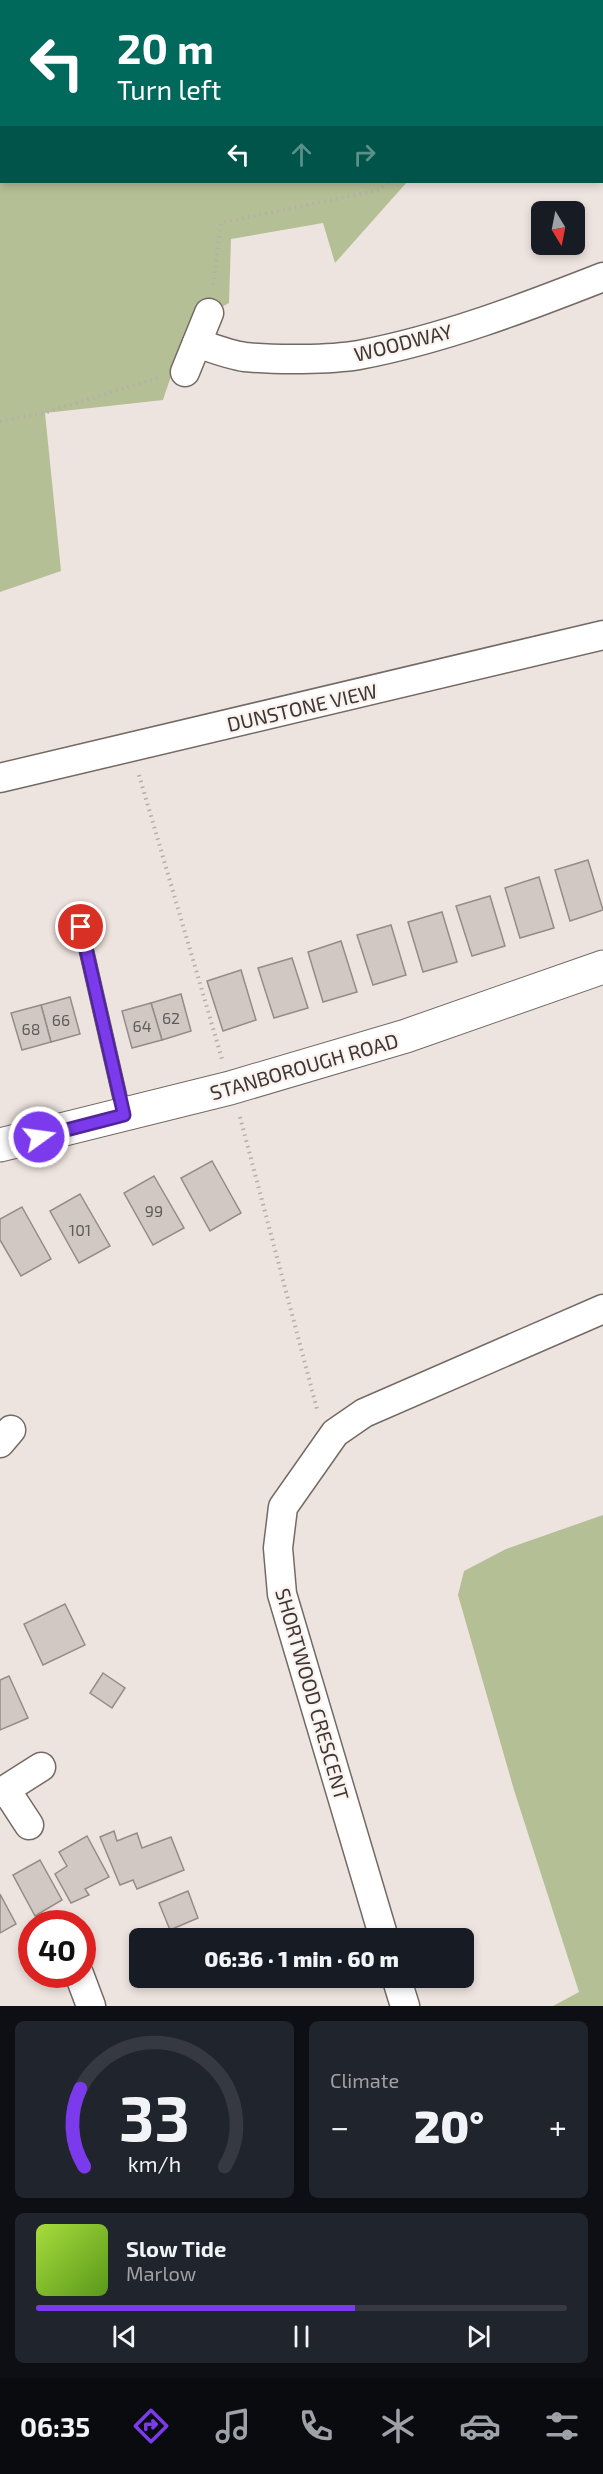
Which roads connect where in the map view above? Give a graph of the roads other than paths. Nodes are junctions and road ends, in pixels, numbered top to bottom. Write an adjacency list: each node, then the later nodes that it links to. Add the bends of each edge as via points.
1 (603, 277): 3 (street, WOODWAY, via 515,311 357,355 243,357)
2 (209, 313): 3 (street)
3 (197, 343): 4 (street)
4 (185, 372)
5 (603, 635): 6 (street, DUNSTONE VIEW)
6 (0, 778)
7 (81, 927): 9 (lane)
8 (603, 967): 9 (street, STANBOROUGH ROAD, via 406,1036)
9 (124, 1115): 10 (street, STANBOROUGH ROAD)
10 (0, 1145)
11 (603, 1310): 15 (street, SHORTWOOD CRESCENT, via 364,1413 335,1433 283,1507 278,1548 282,1594)
12 (41, 1767): 13 (street)
13 (3, 1791): 14 (street)
14 (29, 1825)
15 (381, 1928)
16 (84, 1988): 18 (street)
17 (399, 1988): 19 (street)
18 (91, 2006)
19 (405, 2006)

